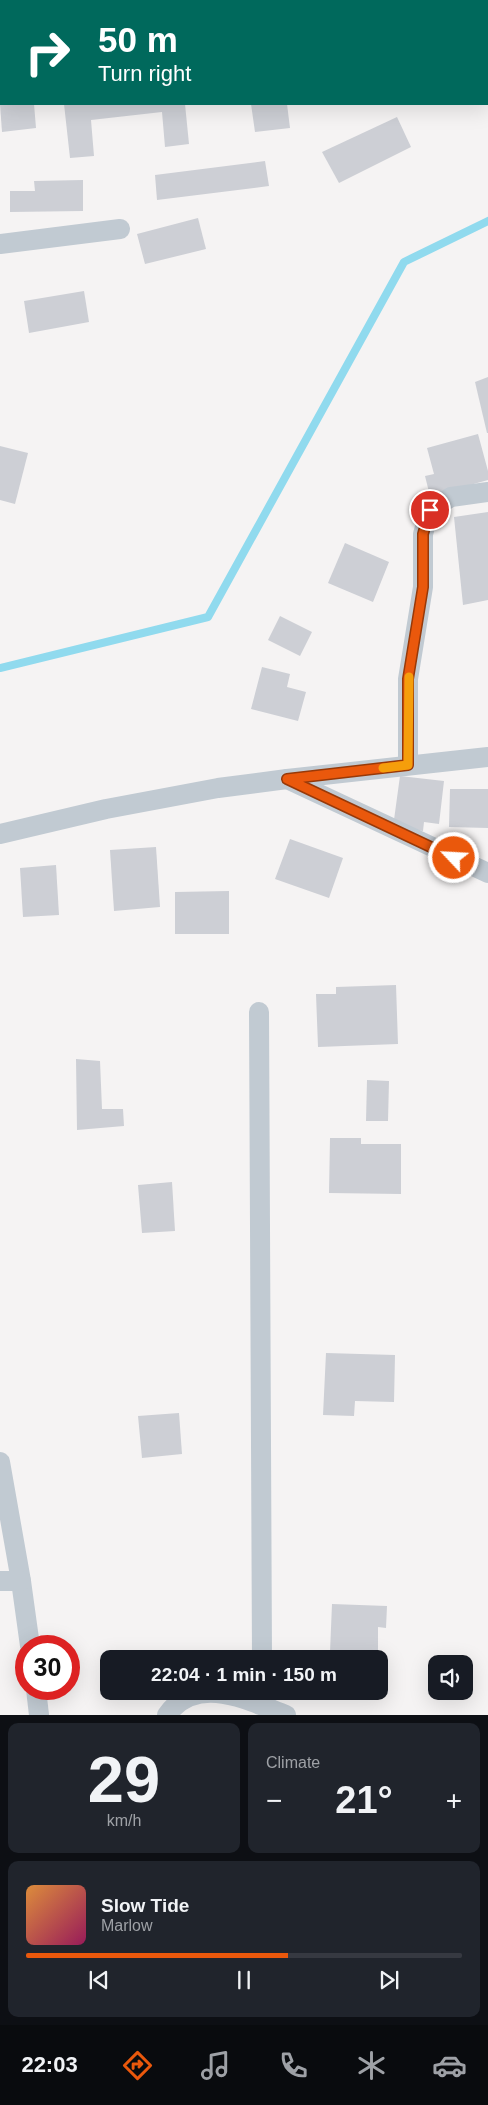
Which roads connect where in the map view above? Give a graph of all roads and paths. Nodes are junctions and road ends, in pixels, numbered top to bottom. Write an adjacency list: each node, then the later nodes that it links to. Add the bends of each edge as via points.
1 (120, 229): 2 (street)
2 (0, 244)
3 (488, 492): 5 (street, via 451,497 430,510 423,534 423,587 408,679)
4 (488, 757): 5 (street)
5 (408, 765): 6 (street)
6 (287, 779): 7 (street, via 115,807); 8 (street)
7 (0, 834)
8 (488, 873)
9 (259, 1012): 14 (street)
10 (0, 1462): 12 (street)
11 (0, 1581): 12 (street)
12 (21, 1581): 13 (street)
13 (28, 1635)
14 (262, 1650)
15 (37, 1700): 18 (street)
16 (185, 1700): 19 (street)
17 (254, 1700): 20 (street)
18 (39, 1715)
19 (167, 1715)
20 (286, 1715)

